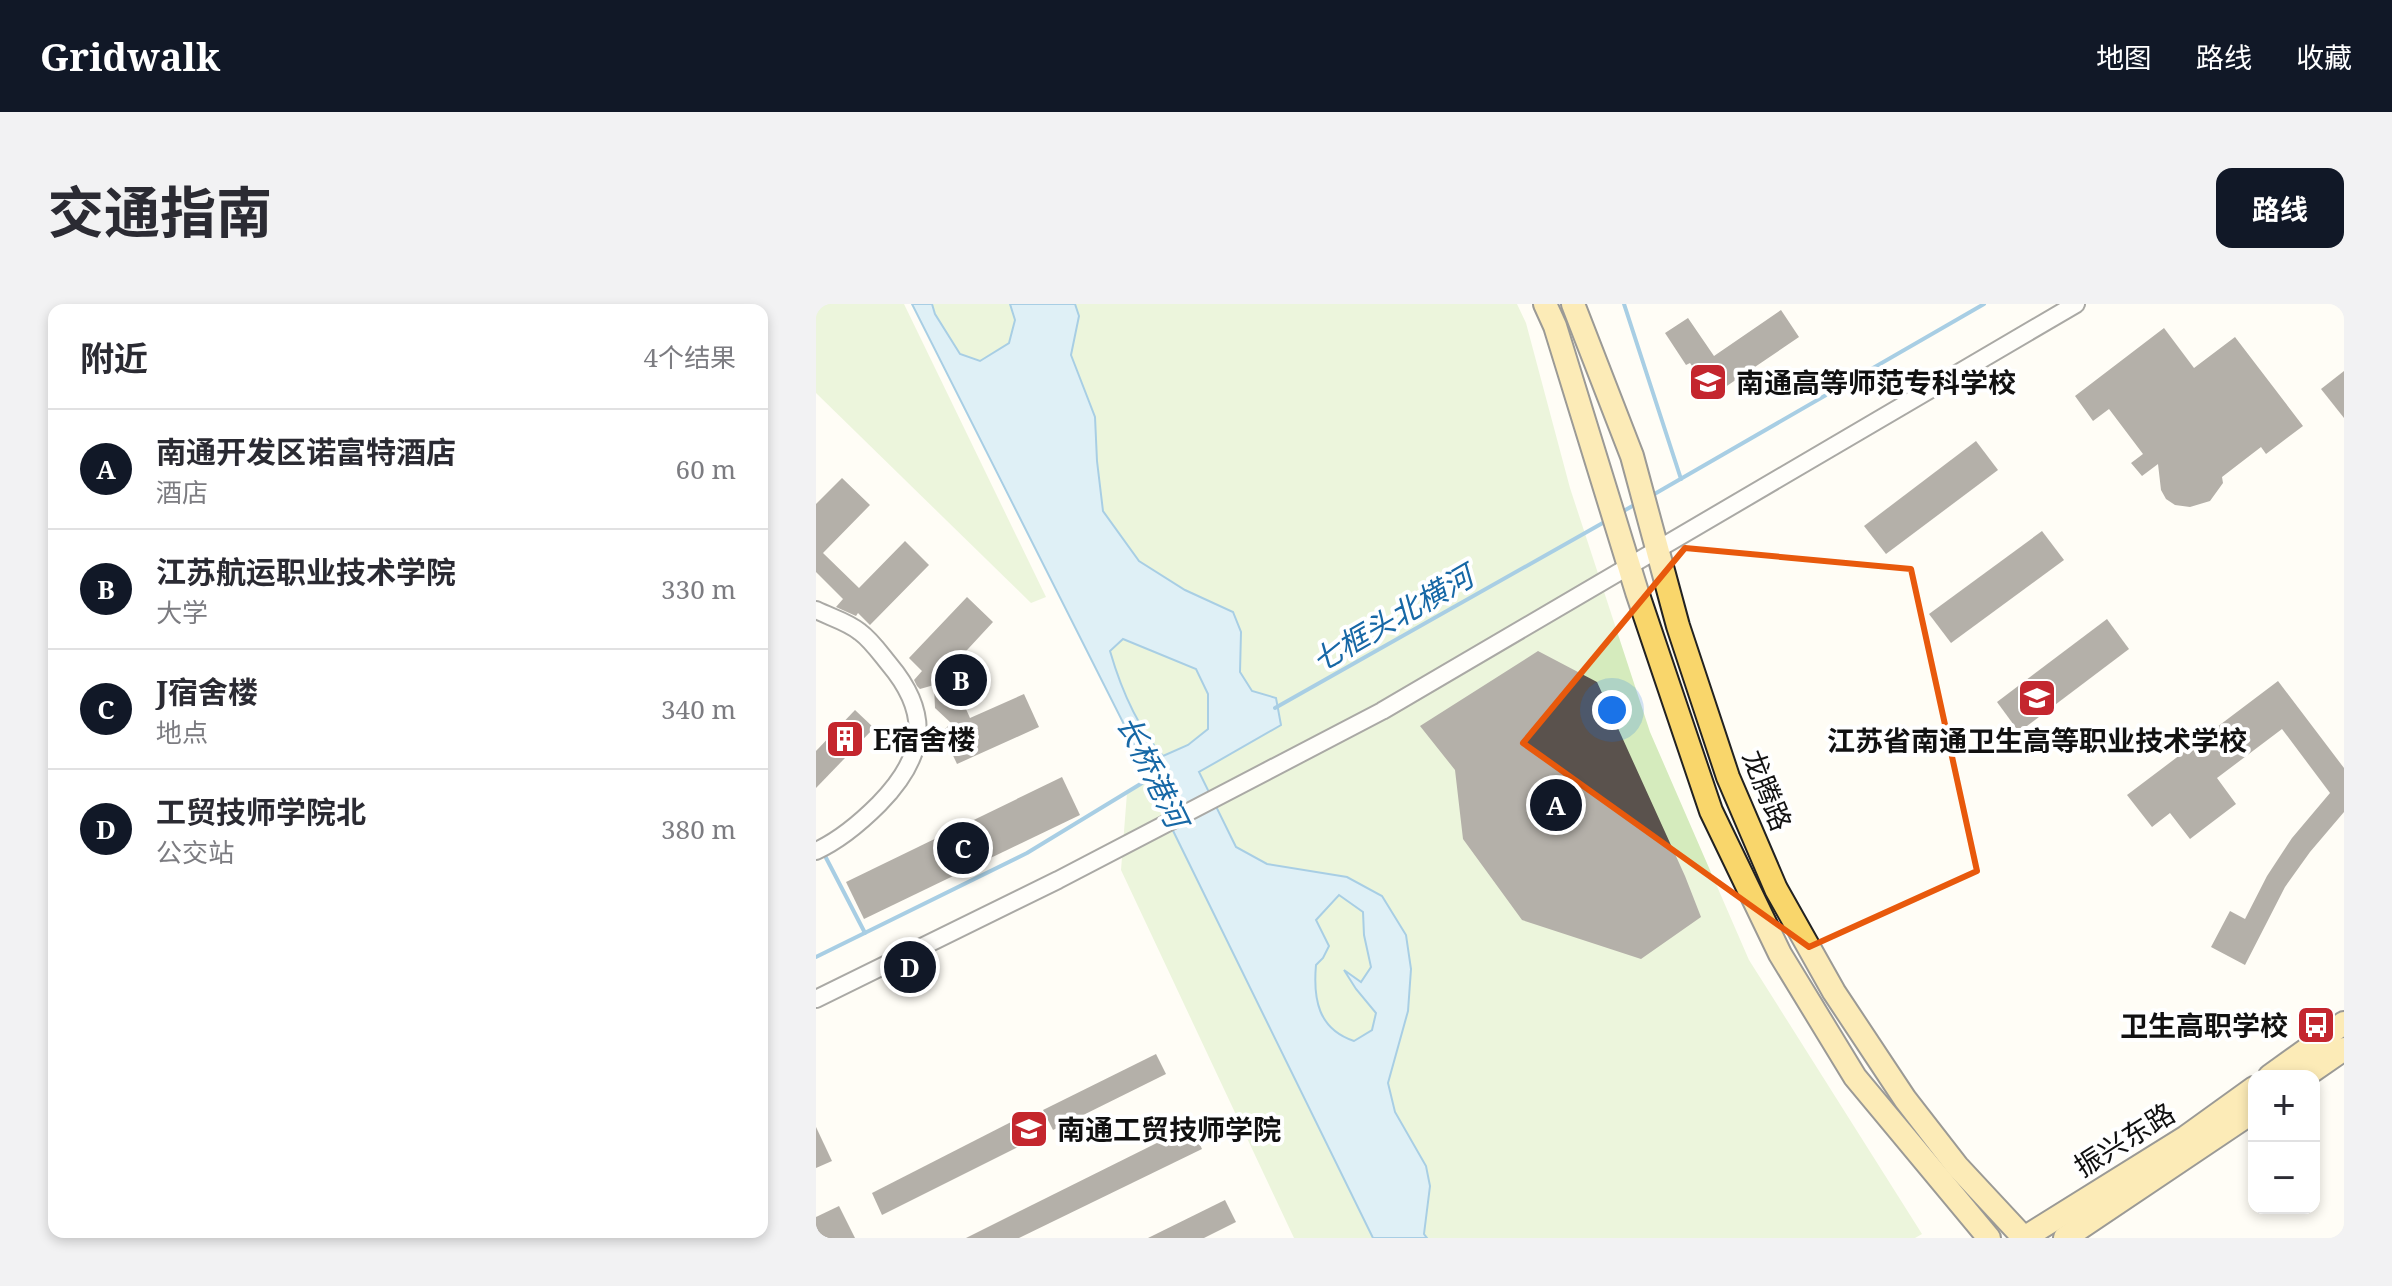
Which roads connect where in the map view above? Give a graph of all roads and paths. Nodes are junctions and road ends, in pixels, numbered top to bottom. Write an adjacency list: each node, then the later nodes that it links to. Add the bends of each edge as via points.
1 (1545, 304): 5 (main road, 龙腾路)
2 (1573, 304): 4 (main road, 龙腾路, via 1632,456)
3 (2076, 304): 4 (street)
4 (1657, 548): 5 (street); 16 (main road, 龙腾路, via 1728,777 1776,889 1834,992 1905,1099 1957,1166)
5 (1629, 564): 8 (street, via 1382,711); 15 (main road, 龙腾路, via 1711,811 1780,954 1855,1077)
6 (816, 610): 7 (street, via 859,631 877,650 913,698 918,724 907,771 871,813)
7 (824, 848)
8 (816, 999)
9 (2344, 1023): 11 (main road)
10 (2344, 1049): 12 (main road)
11 (2278, 1070)
12 (2314, 1070)
13 (2248, 1092): 16 (main road, 振兴东路)
14 (2248, 1115): 17 (main road, 振兴东路)
15 (1989, 1238)
16 (2024, 1238)
17 (2065, 1238)

